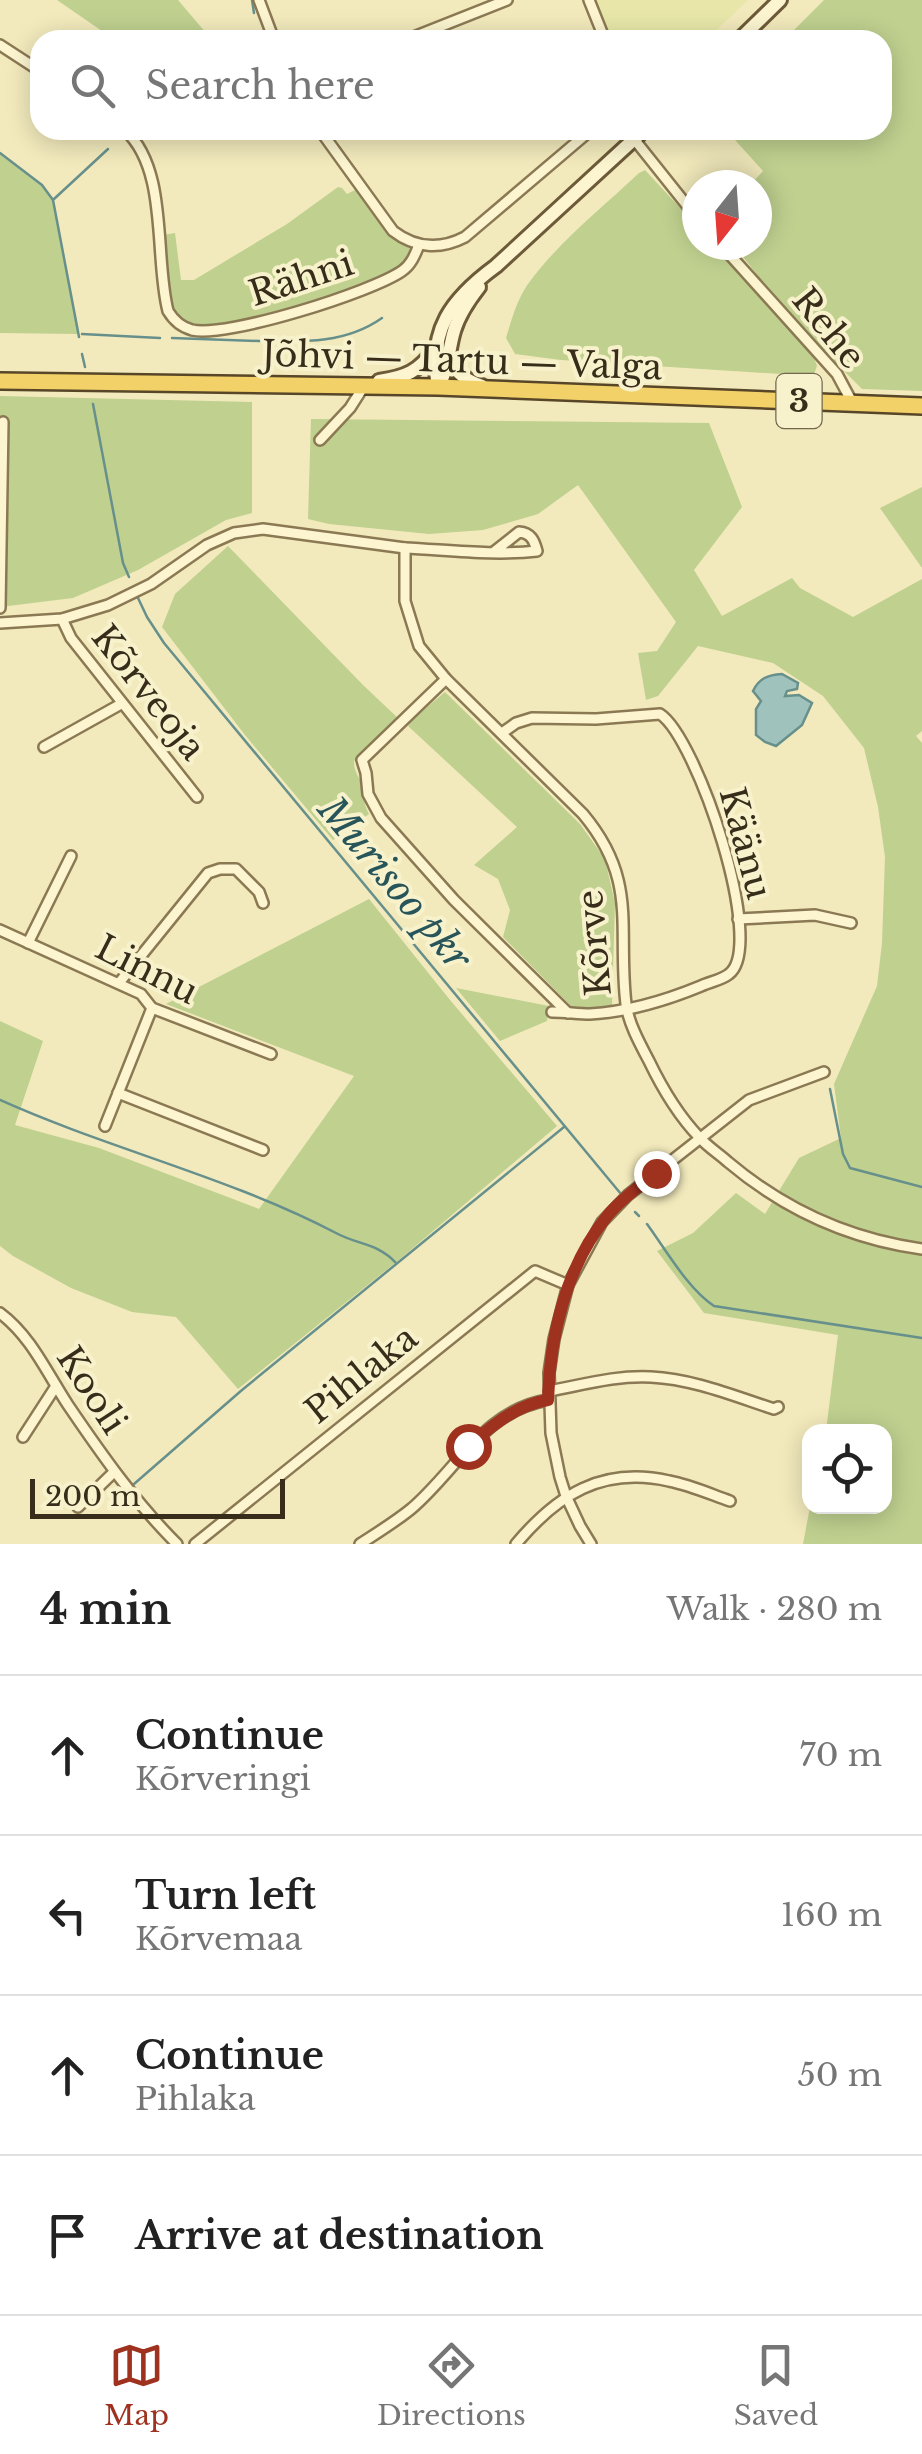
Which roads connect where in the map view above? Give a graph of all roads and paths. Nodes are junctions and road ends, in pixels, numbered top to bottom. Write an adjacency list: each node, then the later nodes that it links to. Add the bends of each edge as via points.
1 (259, 0): 5 (street)
2 (507, 0): 6 (street)
3 (589, 0): 7 (street)
4 (780, 0): 8 (main road)
5 (270, 30)
6 (431, 30)
7 (602, 30)
8 (750, 30)
9 (0, 45): 10 (street)
10 (30, 64)
11 (134, 140): 17 (street, Rähni, via 150,174 166,306 192,330 258,323 376,284 402,272)
12 (327, 140): 17 (street, via 392,231)
13 (579, 140): 17 (street, via 464,237)
14 (634, 140): 19 (main road)
15 (642, 140): 16 (street)
16 (682, 197)
17 (420, 245)
18 (735, 260): 26 (street, Rehe, via 837,374)
19 (496, 266): 20 (main road, via 451,308); 21 (main road, via 463,308)
20 (435, 350): 23 (main road, via 415,372); 24 (main road)
21 (449, 356): 24 (main road); 25 (main road, via 458,374)
22 (0, 381): 23 (highway, Jõhvi — Tartu — Valga / 3)
23 (358, 386): 24 (highway, Jõhvi — Tartu — Valga / 3); 29 (street, via 350,408)
24 (438, 388): 25 (highway, Jõhvi — Tartu — Valga / 3)
25 (494, 390): 26 (highway, Jõhvi — Tartu — Valga / 3)
26 (852, 402): 27 (highway, Jõhvi — Tartu — Valga / 3)
27 (922, 406)
28 (3, 422): 32 (street)
29 (320, 440)
30 (406, 548): 31 (street); 33 (street, via 262,529 234,533 151,584); 35 (street, Kõrve, via 411,624)
31 (495, 551): 31 (street, via 537,550 533,538 520,532)
32 (0, 608)
33 (62, 618): 34 (street); 36 (street, Kõrveoja)
34 (0, 623)
35 (446, 679): 37 (street, Kõrve); 50 (street, via 362,760 368,794 381,818 454,900)
36 (121, 704): 38 (street); 39 (street, Kõrveoja)
37 (502, 733): 42 (street, Käänu, via 532,718 667,719 703,783 722,836); 48 (street, Kõrve, via 583,814 609,850 624,908)
38 (44, 748)
39 (197, 797)
40 (71, 856): 45 (street)
41 (262, 903): 46 (street, via 236,869 208,873)
42 (738, 919): 43 (street, via 815,916); 48 (street, Käänu, via 740,950 730,974)
43 (851, 923)
44 (0, 930): 45 (street, Linnu)
45 (28, 943): 46 (street, Linnu)
46 (118, 983): 47 (street, Linnu, via 142,994)
47 (152, 1008): 51 (street, Linnu); 53 (street)
48 (626, 1008): 50 (street, Käänu); 55 (street, Kõrve, via 659,1080)
49 (552, 1012): 50 (street, Käänu)
50 (568, 1012)
51 (271, 1054)
52 (824, 1072): 55 (street, via 748,1100)
53 (118, 1093): 54 (street); 56 (street)
54 (106, 1126)
55 (700, 1138): 57 (street, Kõrve, via 796,1209 868,1238); 58 (street, via 610,1212)
56 (263, 1150)
57 (922, 1249)
58 (568, 1286): 61 (street); 69 (street, Pihlaka, via 535,1270)
59 (0, 1313): 60 (street, Kooli, via 27,1339)
60 (56, 1386): 63 (street); 64 (street, Kooli)
61 (548, 1396): 62 (street, via 590,1382 650,1377); 65 (street); 70 (street, via 492,1425 411,1509)
62 (778, 1407)
63 (23, 1436)
64 (114, 1472): 67 (street); 68 (street, Kooli)
65 (566, 1496): 66 (street, via 637,1477); 71 (street); 72 (street)
66 (730, 1501)
67 (78, 1507)
68 (178, 1544)
69 (195, 1544)
70 (360, 1544)
71 (516, 1544)
72 (591, 1544)

